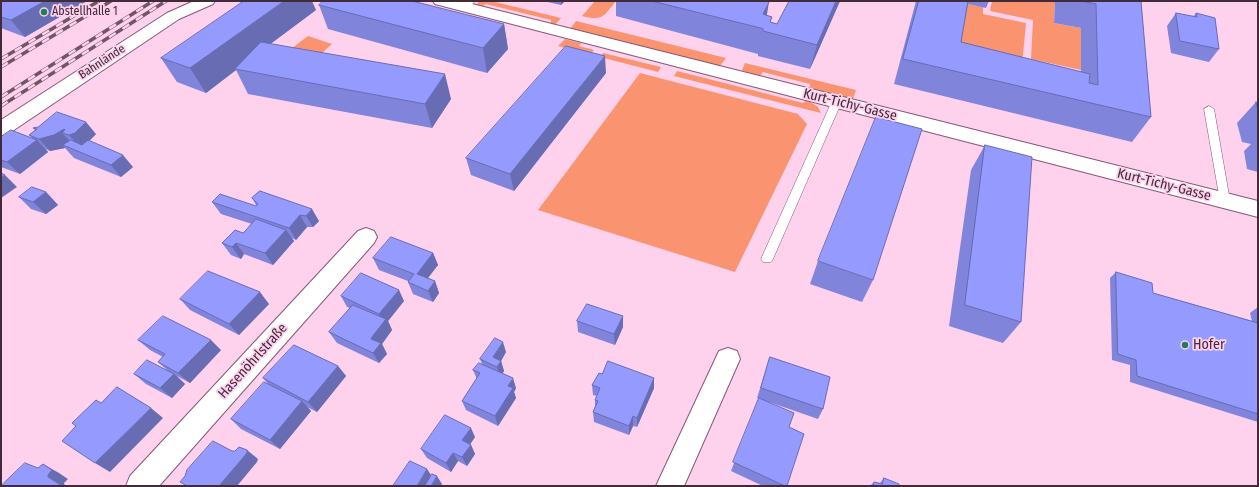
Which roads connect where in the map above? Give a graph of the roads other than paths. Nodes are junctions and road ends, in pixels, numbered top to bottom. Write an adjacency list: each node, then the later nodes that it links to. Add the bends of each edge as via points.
1 (207, 1): 6 (street, Bahnlände, via 173,16)
2 (441, 1): 3 (street, Kurt-Tichy-Gasse)
3 (468, 4): 4 (street, Kurt-Tichy-Gasse)
4 (837, 102): 7 (street, Kurt-Tichy-Gasse); 10 (lane)
5 (1209, 109): 7 (lane)
6 (1, 129)
7 (1225, 201): 8 (street, Kurt-Tichy-Gasse)
8 (1258, 209)
9 (366, 237): 12 (street, Hasenöhrlstraße)
10 (767, 259)
11 (728, 359): 13 (street)
12 (140, 486)
13 (670, 486)

